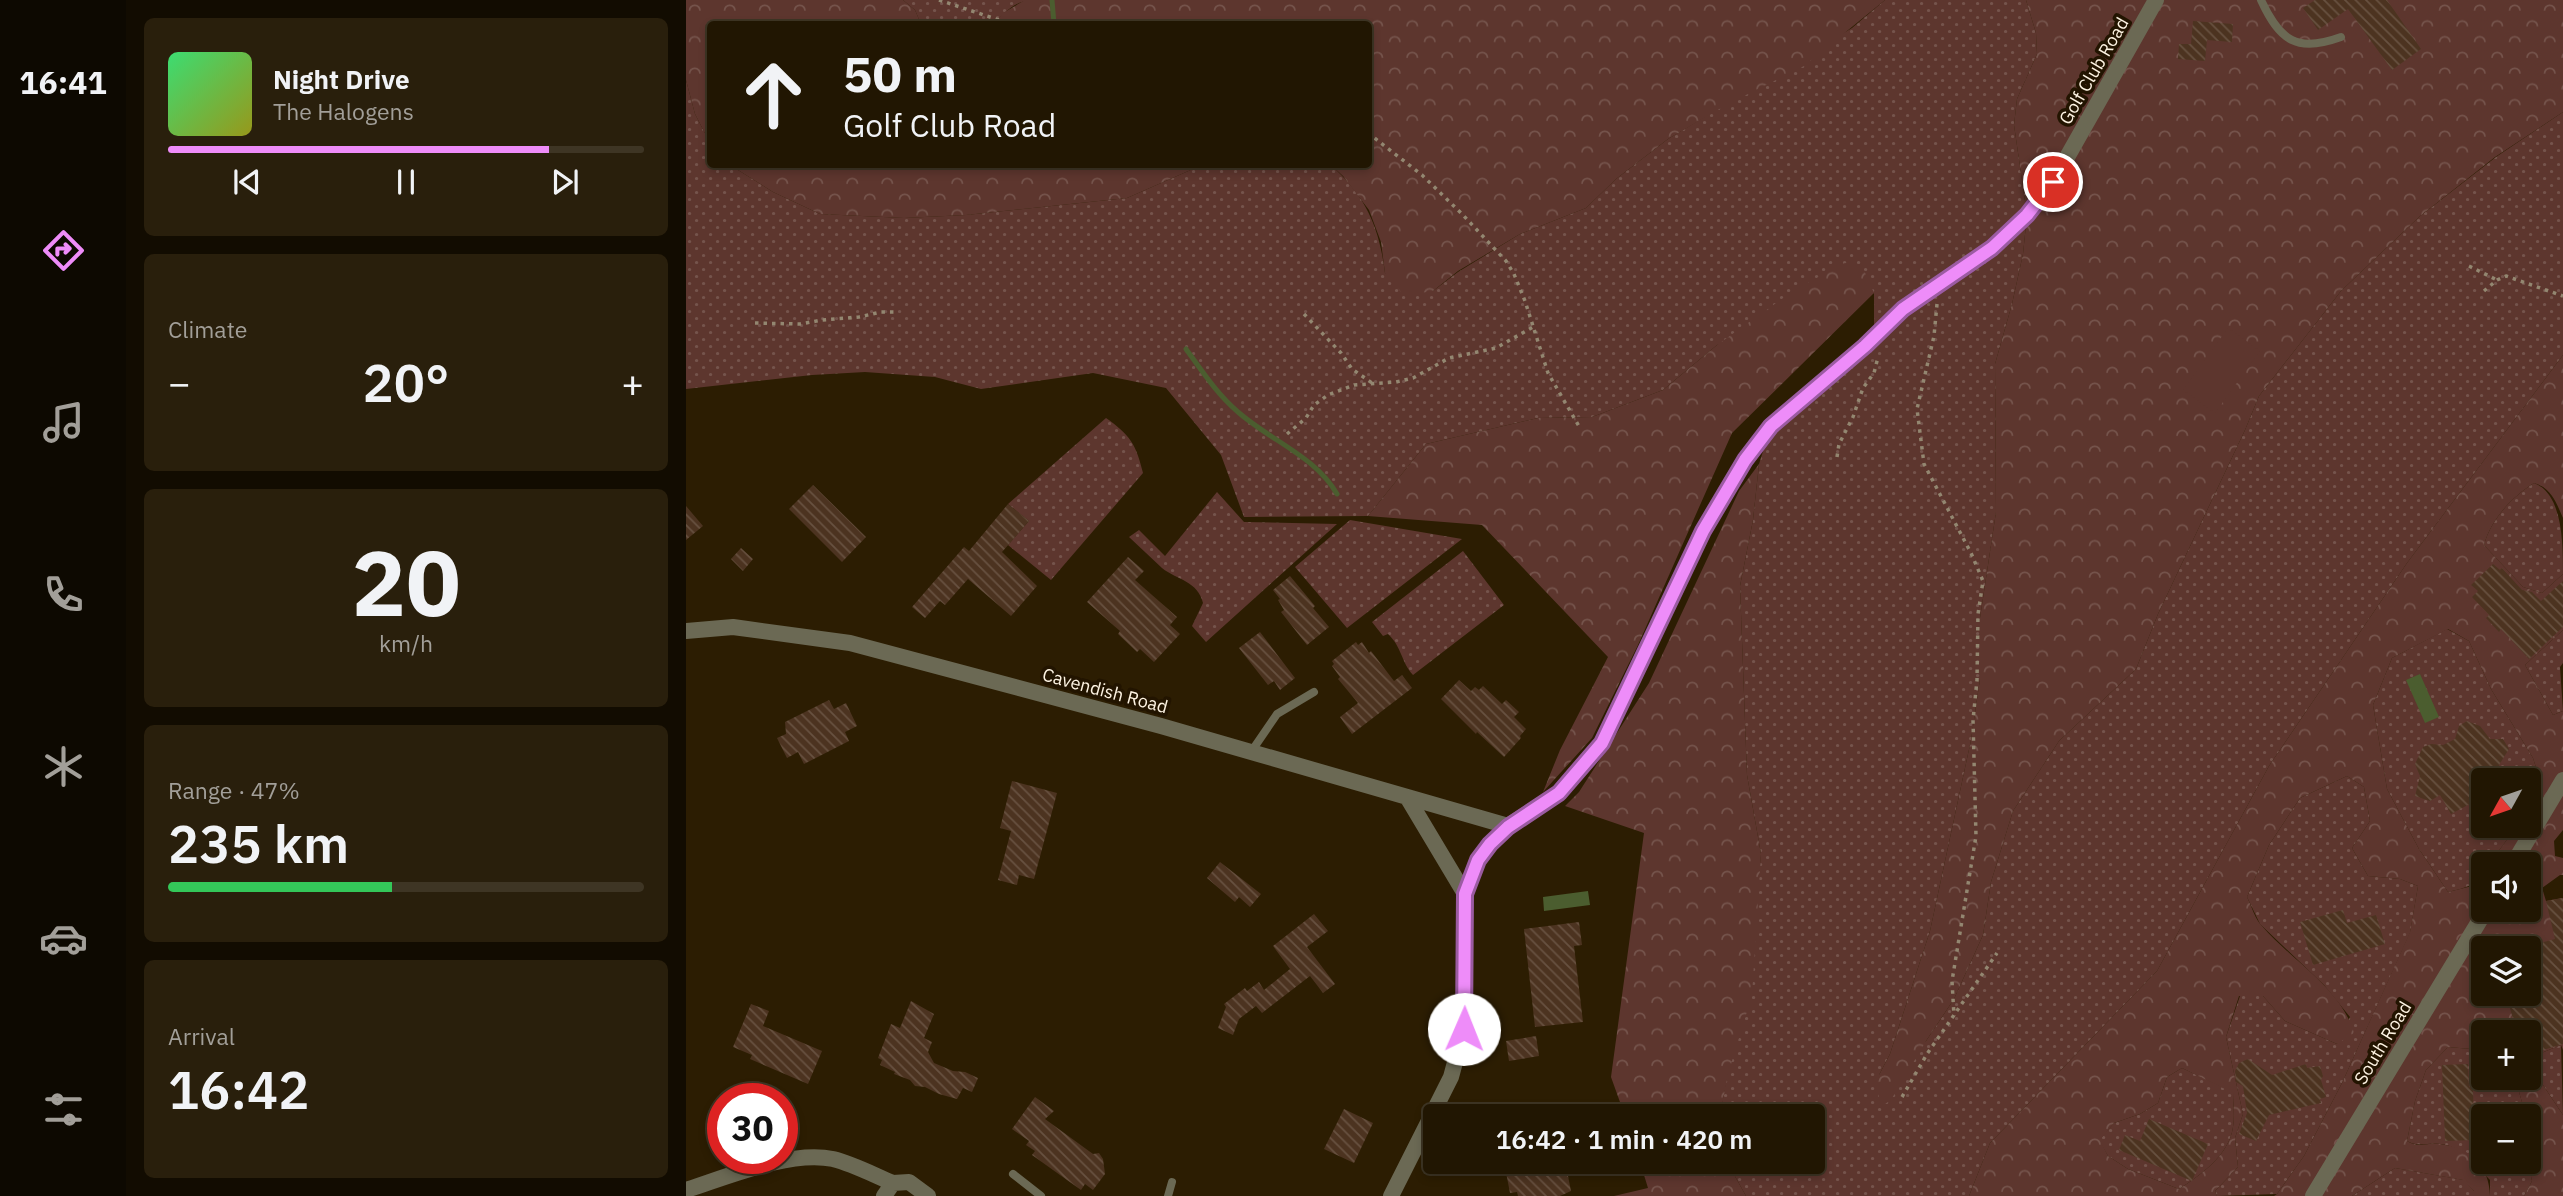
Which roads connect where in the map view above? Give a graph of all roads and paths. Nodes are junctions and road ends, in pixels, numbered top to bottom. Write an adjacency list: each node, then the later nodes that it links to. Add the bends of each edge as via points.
1 (939, 0): 4 (path)
2 (2156, 0): 26 (street, Golf Club Road, via 2053,182 2027,215 1992,248 1903,309 1771,426 1703,531 1602,743 1559,793)
3 (2261, 0): 5 (lane, via 2288,41 2324,43)
4 (1002, 21)
5 (2341, 37)
6 (1372, 136): 15 (path, via 1422,175 1506,261)
7 (2469, 266): 8 (path)
8 (2497, 280): 9 (path); 10 (path, via 2506,276)
9 (2484, 291)
10 (2563, 296)
11 (1940, 297): 31 (path, via 1917,409 1921,450 1983,581 1973,720 1976,836 1952,981)
12 (896, 312): 14 (path, via 800,324)
13 (1304, 314): 17 (path, via 1352,369)
14 (755, 323)
15 (1533, 327): 17 (path, via 1496,348 1449,358 1413,379); 18 (path, via 1548,373)
16 (1880, 348): 20 (path, via 1874,373 1859,397)
17 (1374, 384): 19 (path, via 1354,384 1328,395)
18 (1580, 428)
19 (1287, 434)
20 (1837, 457)
21 (686, 631): 23 (street, Cavendish Road, via 733,626 850,643)
22 (1314, 692): 23 (lane, via 1277,714)
23 (1251, 751): 25 (street, Cavendish Road)
24 (2563, 780): 27 (street)
25 (1407, 797): 26 (street, Cavendish Road); 28 (street)
26 (1508, 827): 28 (street, Golf Club Road, via 1478,860)
27 (2520, 852)
28 (1465, 894): 40 (street, via 1464,1029 1459,1051 1451,1077)
29 (2479, 922): 41 (street, South Road)
30 (1997, 953): 31 (path)
31 (1954, 1016): 32 (path)
32 (1902, 1097)
33 (1013, 1174): 38 (lane)
34 (1172, 1182): 39 (lane)
35 (889, 1189): 36 (street, via 832,1159 795,1159); 37 (street, via 909,1182)
36 (686, 1190)
37 (928, 1196)
38 (1041, 1196)
39 (1168, 1196)
40 (1391, 1196)
41 (2313, 1196)

